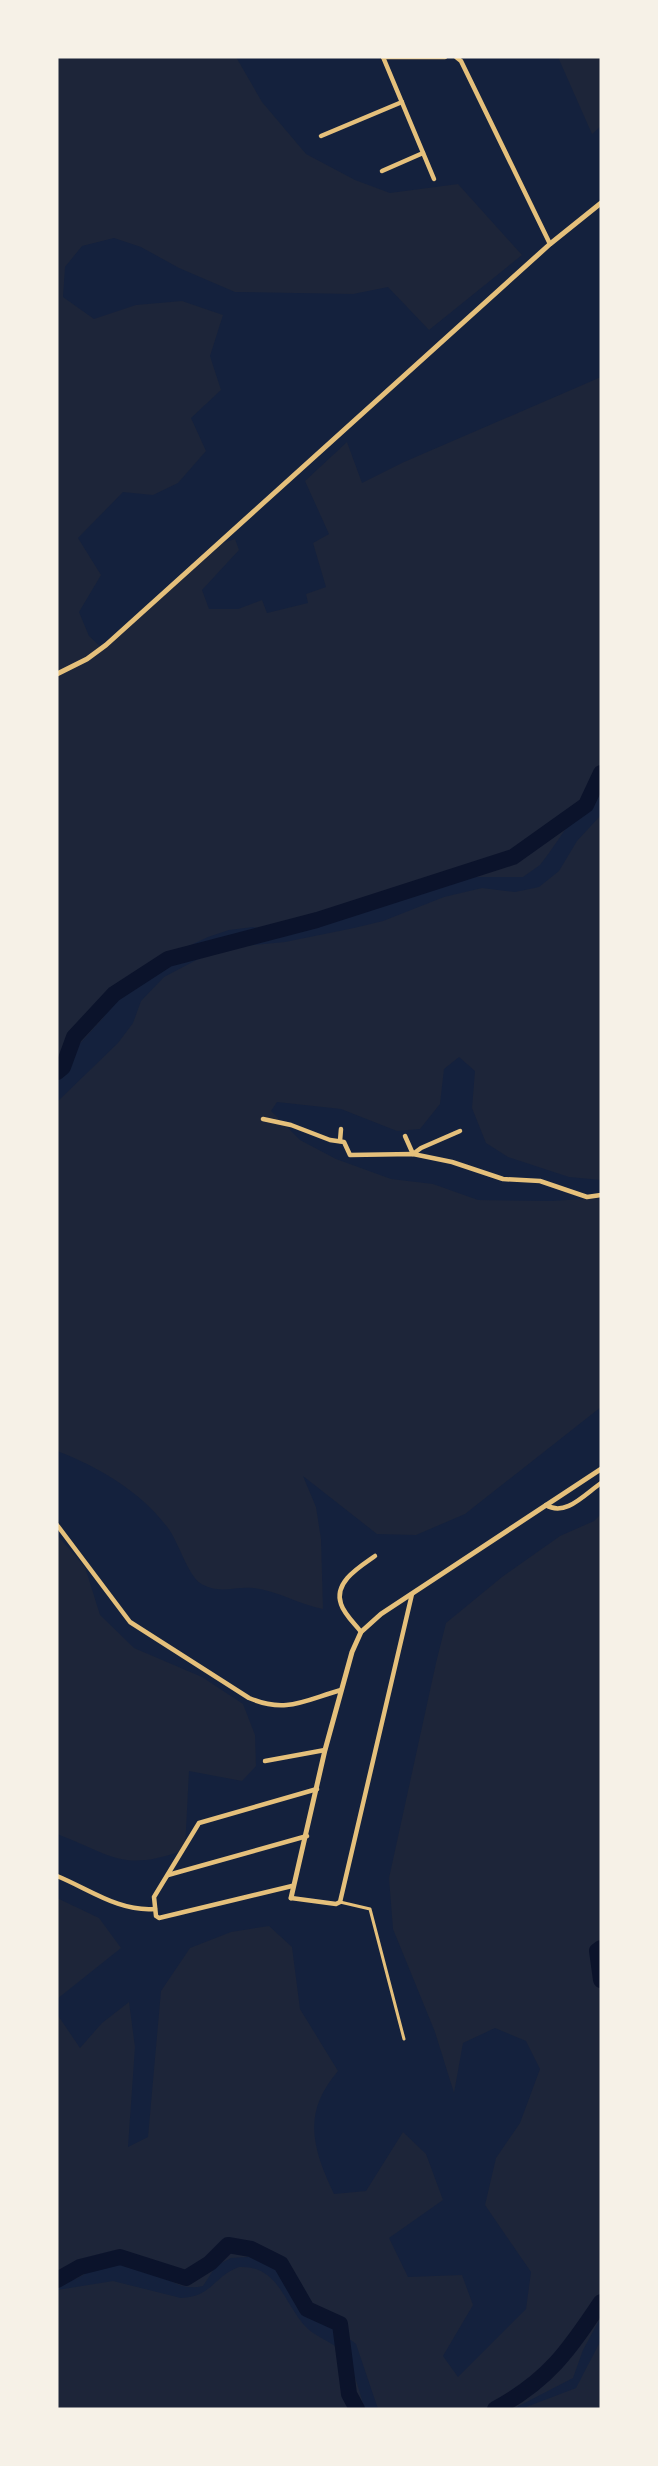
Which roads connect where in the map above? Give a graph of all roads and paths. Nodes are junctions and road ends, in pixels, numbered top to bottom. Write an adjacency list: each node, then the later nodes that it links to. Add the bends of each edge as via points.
1 (383, 57): 2 (street); 4 (street)
2 (445, 57)
3 (458, 58): 10 (street)
4 (402, 102): 5 (street); 6 (street)
5 (321, 136)
6 (423, 153): 7 (street); 8 (street)
7 (382, 171)
8 (434, 180)
9 (601, 203): 10 (street)
10 (550, 244): 11 (street, via 106,645 87,660)
11 (57, 674)
12 (263, 1119): 16 (street)
13 (341, 1129): 16 (street)
14 (460, 1131): 17 (street)
15 (405, 1136): 17 (street)
16 (340, 1141): 17 (street, via 346,1143 350,1155)
17 (413, 1154): 18 (street, via 503,1179 540,1181 587,1197)
18 (601, 1195)
19 (601, 1469): 21 (street)
20 (601, 1483): 21 (street, via 563,1509)
21 (546, 1505): 24 (street)
22 (57, 1525): 26 (street, via 130,1622 249,1698 278,1707)
23 (375, 1556): 25 (street, via 346,1579 341,1595 342,1606)
24 (412, 1594): 25 (street); 35 (street)
25 (361, 1632): 26 (street)
26 (341, 1690): 27 (street)
27 (325, 1750): 28 (street); 29 (street)
28 (265, 1761)
29 (317, 1789): 30 (street); 32 (street, via 199,1822)
30 (307, 1836): 32 (street); 33 (street)
31 (57, 1875): 36 (street, via 116,1904 137,1910)
32 (168, 1875): 36 (street, via 154,1897)
33 (292, 1886): 34 (street); 36 (street, via 159,1918)
34 (291, 1898): 35 (street)
35 (340, 1902): 37 (street, via 370,1909)
36 (155, 1909)
37 (404, 2039)

